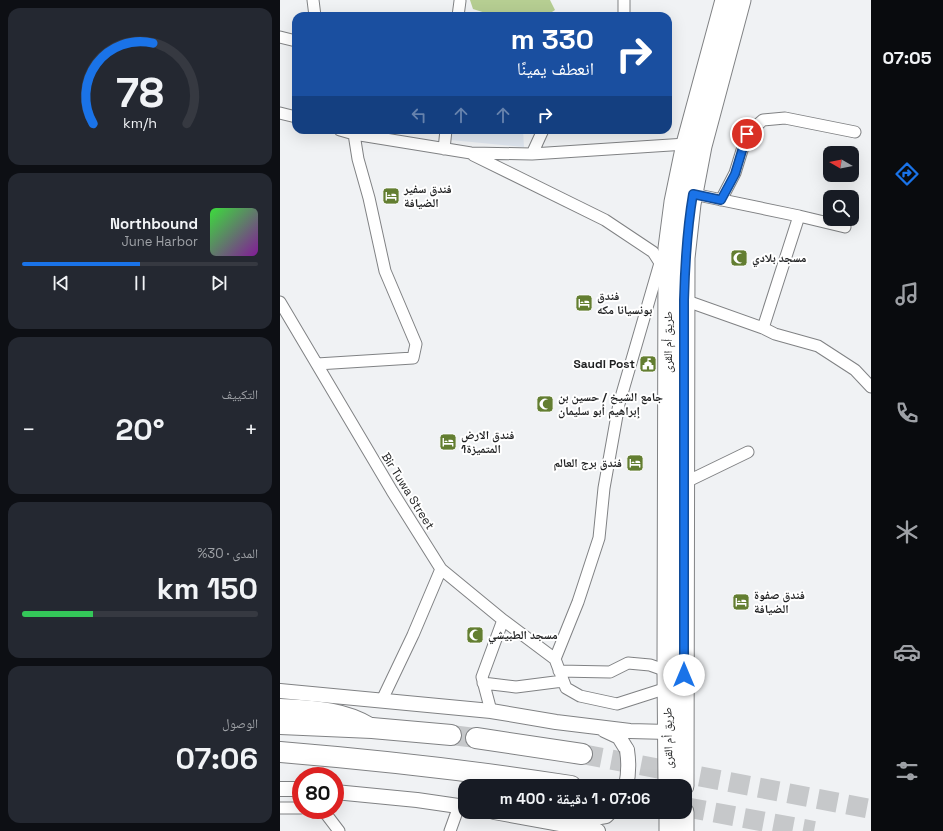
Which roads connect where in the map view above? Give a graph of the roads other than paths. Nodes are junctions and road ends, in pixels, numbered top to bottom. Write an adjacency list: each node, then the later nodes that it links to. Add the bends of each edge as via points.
1 (313, 0): 6 (street)
2 (624, 0): 8 (street)
3 (725, 0): 17 (highway, طريق أم القرى)
4 (740, 0): 21 (highway, طريق أم القرى, via 702,146)
5 (460, 1): 7 (street)
6 (314, 12)
7 (459, 12)
8 (624, 12)
9 (280, 37): 10 (street)
10 (292, 40)
11 (280, 113): 12 (street)
12 (292, 116)
13 (855, 132): 22 (street, via 785,118 763,120 747,134 735,174)
14 (354, 134): 18 (street); 29 (street, via 385,270 416,344 413,358)
15 (446, 134): 18 (street)
16 (541, 134): 20 (street)
17 (686, 144): 20 (street); 25 (highway, طريق أم القرى)
18 (444, 149): 19 (street)
19 (471, 153): 20 (street); 25 (street, via 605,220 653,252)
20 (532, 154)
21 (693, 194): 22 (street); 26 (highway, طريق أم القرى, via 685,258)
22 (721, 200): 23 (street)
23 (798, 216): 24 (street); 28 (street)
24 (845, 228)
25 (664, 268): 26 (highway); 35 (street, via 619,404 604,488 599,538 578,602); 37 (highway, طريق أم القرى)
26 (684, 300): 28 (street); 32 (highway, طريق أم القرى)
27 (280, 302): 29 (street, Bir Tuwa Street)
28 (763, 328): 30 (street, via 818,346 855,370)
29 (317, 364): 33 (street, Bir Tuwa Street, via 392,492)
30 (871, 387)
31 (748, 452): 32 (street)
32 (684, 483): 54 (highway, طريق أم القرى)
33 (441, 569): 34 (street, Bir Tuwa Street); 40 (street)
34 (503, 620): 35 (street, Bir Tuwa Street); 38 (street, via 482,677)
35 (555, 659): 36 (street)
36 (561, 676): 37 (street, via 610,672 628,662 650,664); 37 (street, via 566,688 580,696 617,704); 38 (street, via 516,687)
37 (667, 679): 46 (highway, طريق أم القرى)
38 (483, 683): 42 (street)
39 (280, 691): 40 (street)
40 (382, 700): 42 (street)
41 (280, 708): 45 (main road, via 324,710 357,719)
42 (491, 711): 44 (street)
43 (280, 724): 45 (highway)
44 (596, 726): 46 (street, via 630,731); 52 (street, bridge, via 619,737 627,750)
45 (372, 728): 47 (highway)
46 (668, 732): 53 (highway, طريق أم القرى)
47 (451, 735)
48 (476, 738): 50 (highway)
49 (280, 752): 51 (highway)
50 (582, 754)
51 (527, 779)
52 (628, 779)
53 (668, 779)
54 (684, 779)
55 (280, 789): 56 (street)
56 (292, 789)
57 (344, 793): 58 (street)
58 (458, 805)
59 (280, 808): 60 (street)
60 (292, 808)
61 (458, 814): 69 (street)
62 (330, 819): 68 (street)
63 (534, 819): 67 (street)
64 (590, 819): 67 (street)
65 (669, 819): 71 (highway)
66 (684, 819): 72 (highway)
67 (563, 824): 70 (street)
68 (339, 831)
69 (450, 831)
70 (598, 831)
71 (669, 831)
72 (684, 831)

